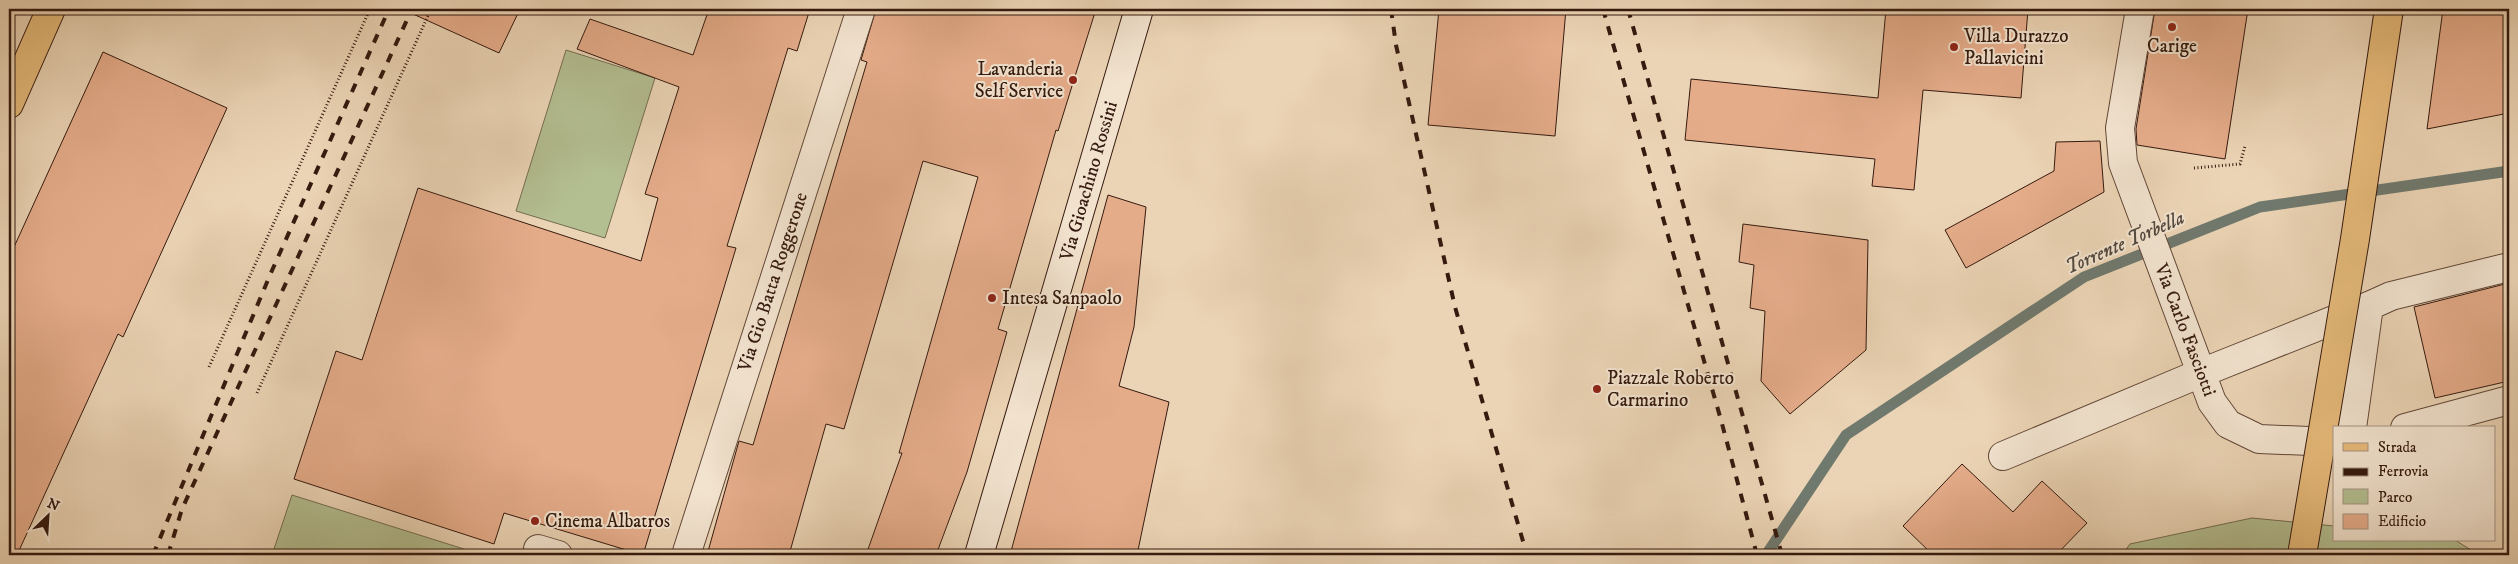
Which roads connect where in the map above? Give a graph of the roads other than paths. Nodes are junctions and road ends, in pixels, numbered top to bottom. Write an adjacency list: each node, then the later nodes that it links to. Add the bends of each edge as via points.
1 (51, 9): 7 (main road)
2 (70, 9): 7 (main road)
3 (861, 9): 17 (street, Via Gio Batta Roggerone)
4 (1139, 9): 18 (street, Via Gioachino Rossini)
5 (2140, 9): 11 (street, Via Carlo Fasciotti, via 2120,128 2123,164 2190,344)
6 (2389, 9): 19 (main road, bridge, via 2354,248)
7 (23, 72): 8 (main road)
8 (9, 104)
9 (2509, 266): 10 (street, via 2391,296)
10 (2369, 306): 11 (street); 13 (street)
11 (2192, 377): 15 (street, Via Carlo Fasciotti, via 2228,424 2258,439); 16 (street, Via Carlo Fasciotti)
12 (2509, 400): 14 (street)
13 (2352, 426)
14 (2412, 426)
15 (2333, 442)
16 (2004, 456)
17 (686, 555)
18 (979, 555)
19 (2302, 555)

